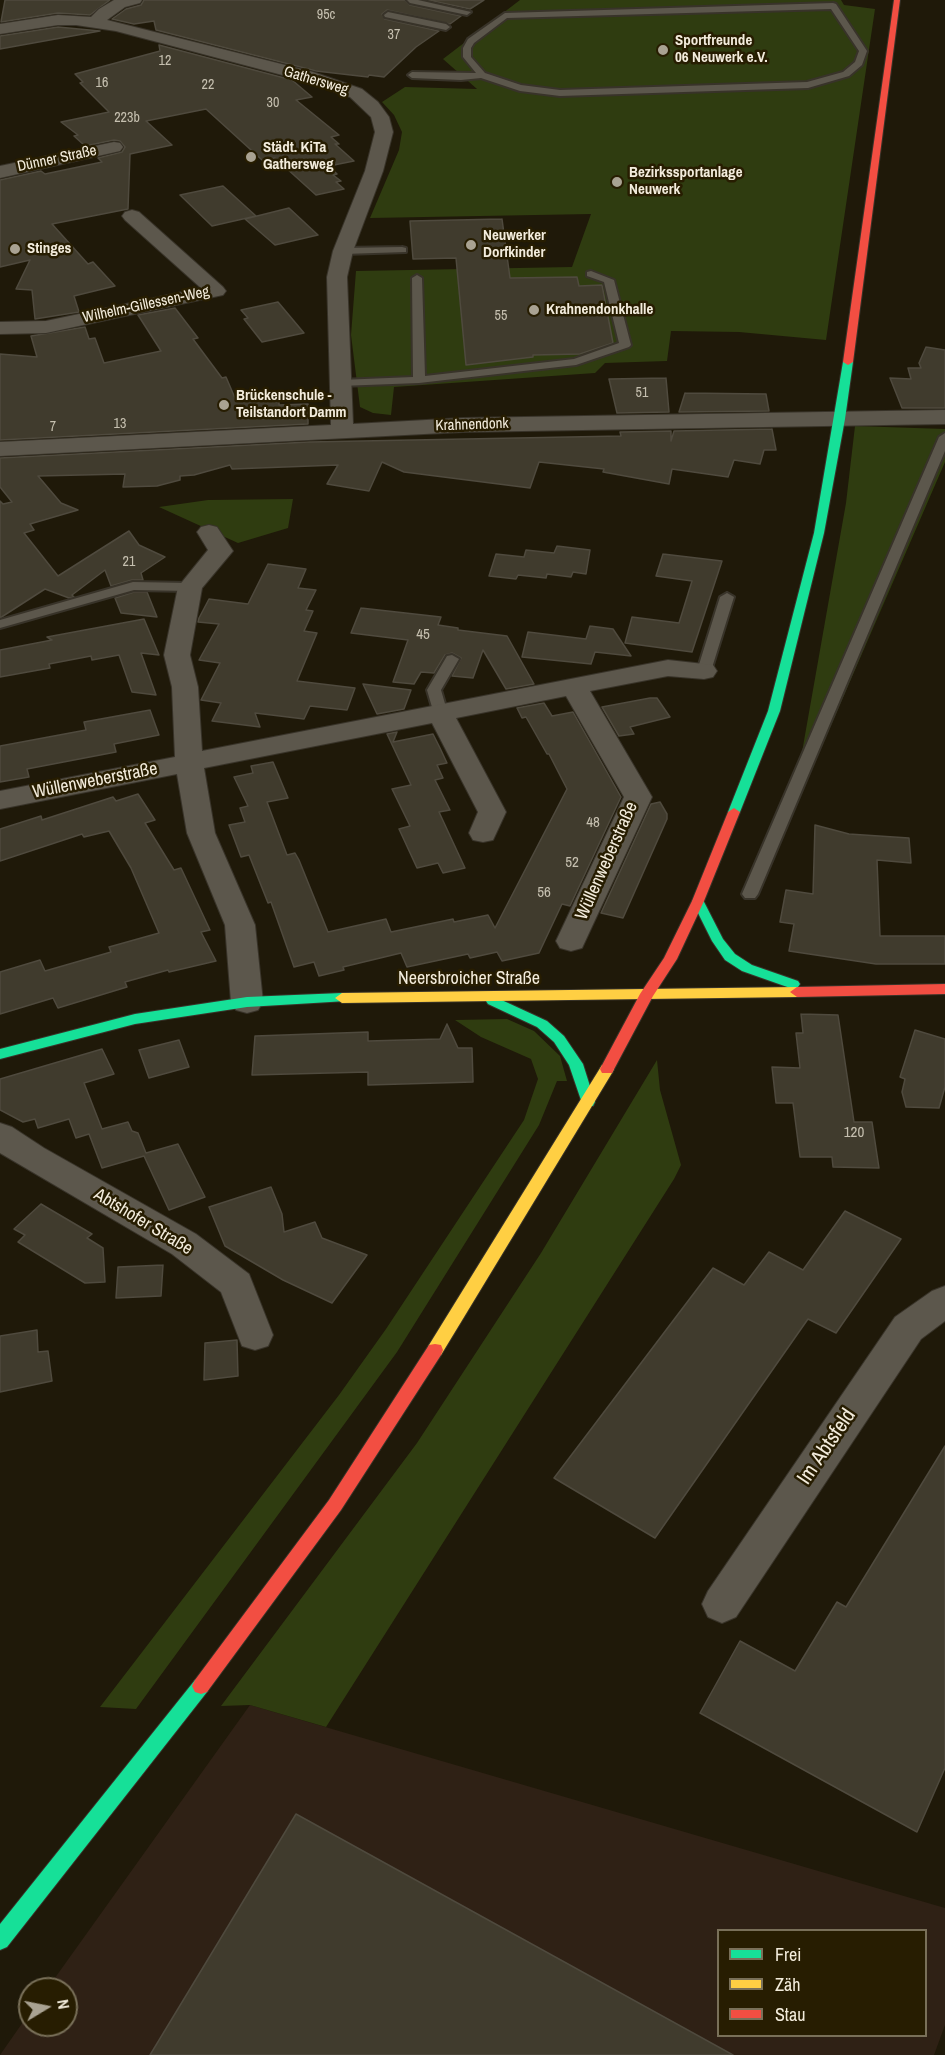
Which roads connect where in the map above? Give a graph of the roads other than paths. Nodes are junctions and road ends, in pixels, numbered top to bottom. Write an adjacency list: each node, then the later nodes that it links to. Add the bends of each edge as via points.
1 (134, 0): 5 (street, via 120,3)
2 (410, 0): 4 (lane); 6 (lane, via 385,17)
3 (897, 0): 21 (main road)
4 (467, 12)
5 (96, 22): 7 (street, Gathersweg, via 58,20); 14 (street, Gathersweg, via 307,76 356,93 372,106 384,132 374,171)
6 (446, 27)
7 (0, 28)
8 (412, 75): 9 (lane)
9 (482, 75): 9 (lane, via 520,88 560,93 784,87 846,74 859,63 863,51 833,6 505,16 467,48 467,57)
10 (113, 148): 11 (street, Dünner Straße)
11 (0, 172)
12 (132, 216): 17 (street, Wilhelm-Gillessen-Weg, via 216,291 45,327)
13 (402, 250): 14 (lane)
14 (343, 251): 19 (street, Gathersweg, via 337,277)
15 (591, 273): 18 (lane, via 609,280 625,345 576,362)
16 (417, 278): 18 (lane)
17 (0, 328)
18 (419, 380): 19 (lane)
19 (340, 383): 22 (street, Gathersweg)
20 (945, 417): 21 (street, Krahnendonk)
21 (840, 419): 22 (street, Krahnendonk); 37 (main road, via 819,533 774,711)
22 (342, 430): 24 (street, Krahnendonk)
23 (945, 437): 36 (lane)
24 (0, 449)
25 (208, 532): 26 (street, via 221,551)
26 (190, 587): 28 (lane, via 133,586); 33 (street, via 177,655 185,687)
27 (727, 597): 30 (lane)
28 (0, 624)
29 (452, 659): 32 (lane, via 434,690)
30 (704, 671): 31 (street, Wüllenweberstraße, via 668,668)
31 (575, 688): 32 (street, Wüllenweberstraße); 38 (street, Wüllenweberstraße, via 638,797)
32 (441, 714): 33 (street, Wüllenweberstraße); 35 (street, via 492,812)
33 (189, 762): 34 (street, Wüllenweberstraße); 43 (street, via 201,833 240,925)
34 (0, 800)
35 (483, 833)
36 (750, 894)
37 (698, 901): 40 (main road, via 730,957 747,968); 41 (main road, via 670,959)
38 (571, 941)
39 (945, 989): 40 (main road, Neersbroicher Straße)
40 (813, 991): 41 (main road, Neersbroicher Straße)
41 (647, 994): 42 (main road, Neersbroicher Straße); 45 (main road)
42 (486, 998): 43 (main road, Neersbroicher Straße); 45 (main road, via 542,1024 559,1039 576,1064)
43 (247, 1002): 44 (main road, Neersbroicher Straße, via 135,1019)
44 (0, 1054)
45 (588, 1102): 50 (main road, via 335,1505 214,1670)
46 (0, 1136): 48 (street, Abtshofer Straße, via 184,1244 236,1284)
47 (945, 1301): 49 (street, Im Abtsfeld, via 908,1328)
48 (255, 1335)
49 (722, 1604)
50 (0, 1940)

